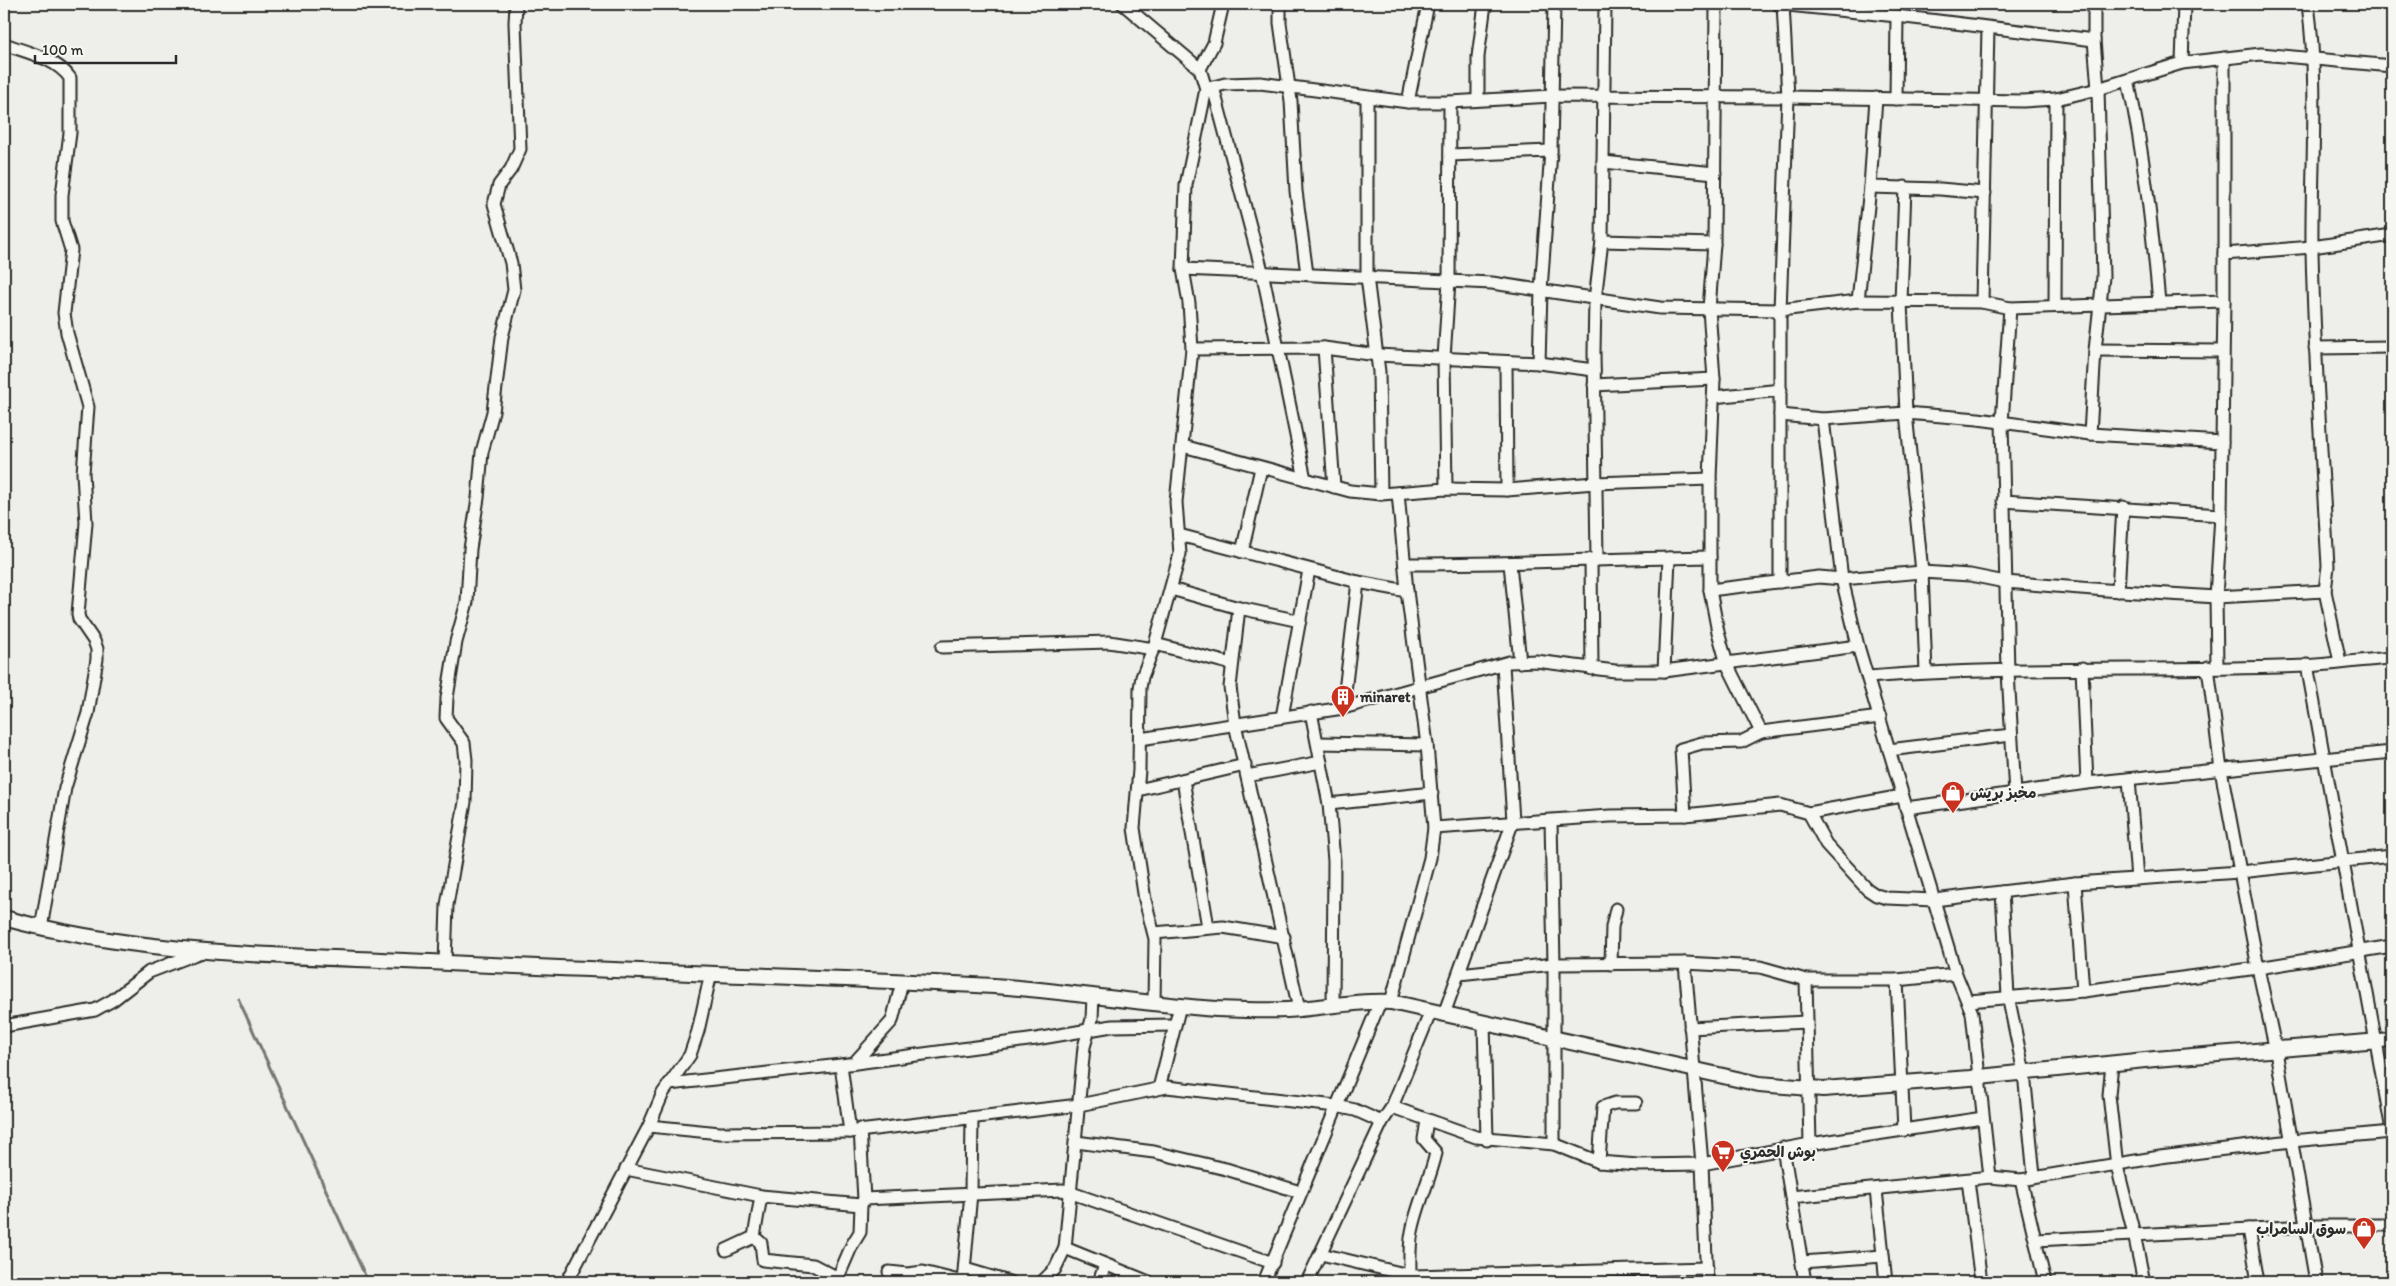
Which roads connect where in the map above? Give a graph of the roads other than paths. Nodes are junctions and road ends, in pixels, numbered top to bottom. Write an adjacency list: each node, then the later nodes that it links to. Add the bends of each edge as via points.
1 (516, 4): 189 (street, via 520,148 511,169 499,185 494,204 511,263 514,290 502,337 493,412 482,452 467,602 456,642 447,698 446,718 464,743 466,760 463,818 447,904)
2 (1123, 4): 23 (street)
3 (1224, 4): 23 (street, via 1214,43)
4 (1280, 4): 25 (street)
5 (1428, 4): 38 (street)
6 (1485, 4): 34 (street, via 1478,57)
7 (1554, 4): 28 (street)
8 (1605, 4): 32 (street)
9 (1716, 4): 29 (street)
10 (1778, 4): 11 (street)
11 (1783, 4): 15 (street); 30 (street)
12 (2094, 4): 17 (street)
13 (2184, 4): 21 (street)
14 (2308, 4): 20 (street)
15 (1897, 16): 16 (street); 35 (street)
16 (1988, 28): 17 (street); 37 (street)
17 (2094, 40): 27 (street)
18 (4, 44): 183 (street, via 59,66 70,78 70,133 62,220 71,250 64,313 88,408 83,473 86,523 78,614 94,641 97,659 88,714 65,788)
19 (2224, 58): 20 (street, via 2261,54); 21 (street); 51 (street)
20 (2314, 60): 22 (street); 50 (street)
21 (2182, 63): 24 (street)
22 (2392, 66)
23 (1200, 68): 26 (street)
24 (2128, 80): 27 (street); 63 (street, via 2148,189)
25 (1290, 86): 26 (street, via 1239,82); 31 (street); 54 (street, via 1294,173)
26 (1209, 88): 52 (street, via 1187,175); 53 (street)
27 (2098, 89): 36 (street); 64 (street, via 2103,244)
28 (1552, 96): 32 (street); 34 (street); 40 (street)
29 (1716, 97): 30 (street); 32 (street); 43 (street)
30 (1788, 97): 33 (street); 68 (street)
31 (1367, 98): 38 (street); 55 (street)
32 (1604, 98): 42 (street)
33 (1876, 98): 35 (street); 44 (street)
34 (1478, 99): 39 (street)
35 (1896, 99): 37 (street)
36 (2056, 99): 37 (street, via 2023,102); 65 (street)
37 (1987, 100): 46 (street)
38 (1408, 102): 39 (street)
39 (1450, 102): 41 (street)
40 (1551, 151): 41 (street); 57 (street)
41 (1450, 155): 56 (street)
42 (1603, 162): 43 (street); 48 (street)
43 (1715, 173): 49 (street)
44 (1870, 187): 45 (street); 60 (street)
45 (1905, 187): 46 (street); 61 (street)
46 (1985, 194): 62 (street)
47 (2392, 235): 50 (street)
48 (1602, 241): 49 (street); 58 (street)
49 (1714, 244): 67 (street)
50 (2312, 247): 51 (street); 71 (street)
51 (2224, 254): 59 (street)
52 (1183, 269): 53 (street); 73 (street)
53 (1262, 271): 54 (street); 72 (street)
54 (1307, 274): 55 (street)
55 (1367, 276): 56 (street); 76 (street)
56 (1449, 281): 57 (street); 77 (street)
57 (1541, 290): 58 (street); 79 (street)
58 (1596, 300): 67 (street, via 1660,308); 80 (street)
59 (2224, 300): 63 (street); 75 (street)
60 (1858, 301): 61 (street); 68 (street)
61 (1900, 302): 62 (street); 85 (street)
62 (1982, 302): 66 (street)
63 (2159, 302): 64 (street)
64 (2101, 303): 65 (street); 74 (street)
65 (2055, 305): 66 (street)
66 (2010, 308): 88 (street)
67 (1709, 309): 68 (street); 81 (street)
68 (1780, 310): 83 (street)
69 (2392, 347): 71 (street)
70 (1324, 348): 72 (street); 76 (street); 96 (street)
71 (2315, 348): 121 (street, via 2328,566)
72 (1278, 349): 73 (street); 93 (street)
73 (1192, 350): 91 (street)
74 (2095, 350): 75 (street); 89 (street)
75 (2222, 351): 90 (street)
76 (1377, 355): 77 (street); 100 (street)
77 (1444, 358): 78 (street); 97 (street)
78 (1506, 363): 79 (street); 98 (street)
79 (1539, 363): 80 (street)
80 (1594, 370): 82 (street)
81 (1714, 379): 82 (street); 84 (street)
82 (1594, 385): 95 (street)
83 (1781, 390): 84 (street); 86 (street)
84 (1713, 397): 94 (street)
85 (1906, 413): 87 (street); 88 (street); 112 (street)
86 (1780, 415): 87 (street); 115 (street)
87 (1823, 419): 113 (street)
88 (2002, 422): 89 (street); 101 (street)
89 (2090, 434): 90 (street)
90 (2222, 442): 103 (street)
91 (1183, 446): 92 (street); 104 (street, via 1176,508)
92 (1261, 468): 93 (street); 105 (street)
93 (1305, 479): 96 (street)
94 (1710, 479): 95 (street); 106 (street)
95 (1595, 483): 98 (street); 108 (street)
96 (1334, 487): 100 (street)
97 (1446, 490): 98 (street); 99 (street)
98 (1507, 490)
99 (1398, 493): 100 (street); 109 (street)
100 (1381, 494)
101 (2003, 501): 102 (street); 116 (street)
102 (2122, 507): 103 (street); 120 (street)
103 (2221, 515): 122 (street)
104 (1179, 536): 105 (street); 117 (street, via 1180,554)
105 (1242, 552): 111 (street)
106 (1710, 557): 107 (street); 118 (street)
107 (1669, 558): 108 (street); 138 (street)
108 (1594, 559): 110 (street); 137 (street)
109 (1404, 564): 110 (street); 119 (street)
110 (1510, 564): 129 (street)
111 (1309, 570): 114 (street); 124 (street)
112 (1922, 572): 113 (street); 116 (street, via 1970,575); 139 (street)
113 (1842, 579): 115 (street, via 1819,577); 126 (street)
114 (1358, 582): 119 (street); 143 (street)
115 (1780, 582): 118 (street)
116 (2005, 582): 120 (street); 140 (street)
117 (1171, 589): 123 (street); 125 (street)
118 (1710, 590): 132 (street)
119 (1407, 591): 142 (street)
120 (2118, 591): 122 (street)
121 (2325, 591): 122 (street); 130 (street)
122 (2216, 596): 135 (street)
123 (1240, 608): 124 (street); 131 (street)
124 (1300, 620): 145 (street)
125 (1155, 646): 127 (street, via 1109,642); 131 (street); 150 (street, via 1140,688)
126 (1858, 646): 132 (street); 141 (street)
127 (942, 647)
128 (2392, 658): 130 (street)
129 (1520, 662): 133 (street); 137 (street, via 1536,661)
130 (2340, 662): 134 (street)
131 (1232, 664): 147 (street, via 1230,687)
132 (1727, 664): 138 (street); 148 (street)
133 (1503, 665): 142 (street); 170 (street)
134 (2307, 666): 135 (street); 155 (street)
135 (2212, 667): 136 (street); 158 (street)
136 (2082, 668): 140 (street); 161 (street)
137 (1592, 669): 138 (street)
138 (1664, 671)
139 (1926, 672): 140 (street); 141 (street)
140 (2008, 672): 149 (street)
141 (1869, 677): 146 (street)
142 (1419, 687): 143 (street); 152 (street)
143 (1343, 708): 144 (street)
144 (1311, 712): 145 (street); 151 (street)
145 (1282, 717): 147 (street)
146 (1880, 717): 148 (street); 153 (street)
147 (1235, 724): 150 (street); 157 (street)
148 (1761, 732): 169 (street, via 1741,742 1702,743 1681,749)
149 (2011, 735): 153 (street); 164 (street)
150 (1140, 739): 162 (street)
151 (1318, 743): 152 (street); 156 (street)
152 (1428, 745): 163 (street)
153 (1889, 750): 165 (street)
154 (2392, 752): 155 (street)
155 (2325, 760): 158 (street); 174 (street)
156 (1321, 762): 157 (street); 166 (street)
157 (1246, 770): 160 (street); 185 (street)
158 (2221, 770): 159 (street); 175 (street)
159 (2129, 779): 161 (street); 176 (street)
160 (1183, 780): 162 (street); 182 (street)
161 (2087, 783): 164 (street)
162 (1138, 790): 184 (street, via 1134,828 1136,851)
163 (1432, 794): 166 (street); 172 (street)
164 (2015, 794): 167 (street)
165 (1902, 796): 167 (street); 168 (street)
166 (1328, 804): 207 (street, via 1335,886)
167 (1906, 808): 179 (street)
168 (1809, 813): 169 (street, via 1780,805); 179 (street, via 1826,844 1867,889 1887,898)
169 (1685, 815): 171 (street)
170 (1513, 821): 171 (street); 172 (street); 195 (street)
171 (1551, 821): 191 (street)
172 (1434, 828): 204 (street, via 1430,858)
173 (2392, 856): 174 (street)
174 (2341, 861): 175 (street); 187 (street)
175 (2240, 872): 176 (street); 193 (street)
176 (2137, 879): 177 (street)
177 (2075, 883): 178 (street); 200 (street)
178 (2002, 892): 179 (street); 202 (street)
179 (1934, 900): 196 (street)
180 (1616, 909): 192 (street)
181 (4, 918): 183 (street)
182 (1208, 927): 184 (street); 185 (street)
183 (41, 928): 188 (street, via 109,941)
184 (1154, 933): 205 (street)
185 (1284, 936): 208 (street)
186 (2392, 946): 187 (street)
187 (2360, 951): 193 (street); 218 (street)
188 (201, 952): 189 (street); 213 (street, via 149,972 95,1010)
189 (445, 962): 194 (street, via 559,969)
190 (1684, 963): 192 (street); 197 (street, via 1760,967); 214 (street)
191 (1554, 964): 192 (street); 195 (street); 216 (street)
192 (1611, 964)
193 (2258, 968): 200 (street); 219 (street)
194 (711, 972): 199 (street); 226 (street, via 694,1045)
195 (1459, 974): 209 (street)
196 (1956, 974): 198 (street); 203 (street)
197 (1806, 980): 198 (street); 211 (street)
198 (1897, 980): 227 (street)
199 (902, 982): 201 (street); 220 (street, via 892,1021)
200 (2083, 991): 202 (street)
201 (1093, 996): 205 (street); 215 (street)
202 (2008, 996): 203 (street); 224 (street)
203 (1969, 1001): 225 (street)
204 (1386, 1002): 207 (street); 209 (street); 232 (street)
205 (1154, 1003): 206 (street)
206 (1180, 1006): 208 (street); 212 (street)
207 (1333, 1006): 208 (street)
208 (1299, 1009)
209 (1438, 1013): 210 (street); 233 (street)
210 (1484, 1022): 216 (street); 242 (street)
211 (1806, 1022): 214 (street); 229 (street)
212 (1174, 1025): 215 (street, via 1112,1026); 228 (street)
213 (4, 1026)
214 (1690, 1028): 223 (street)
215 (1087, 1030): 220 (street); 231 (street)
216 (1553, 1037): 223 (street); 245 (street)
217 (2392, 1040): 218 (street)
218 (2376, 1042): 219 (street); 241 (street)
219 (2276, 1051): 221 (street); 243 (street)
220 (854, 1063): 222 (street)
221 (2112, 1063): 224 (street); 250 (street, via 2109,1095)
222 (841, 1065): 226 (street); 240 (street)
223 (1694, 1070): 229 (street, via 1773,1086); 249 (street)
224 (2024, 1073): 225 (street); 252 (street)
225 (1979, 1077): 227 (street); 235 (street)
226 (669, 1084): 238 (street)
227 (1902, 1084): 229 (street); 239 (street)
228 (1159, 1088): 231 (street); 232 (street)
229 (1809, 1089): 246 (street)
230 (1636, 1103): 248 (street, via 1602,1107)
231 (1079, 1105): 234 (street); 244 (street)
232 (1336, 1106): 237 (street); 258 (street)
233 (1392, 1107): 236 (street); 237 (street)
234 (972, 1118): 240 (street); 259 (street)
235 (1983, 1118): 239 (street); 253 (street)
236 (1427, 1121): 242 (street); 281 (street, via 1424,1138 1436,1153 1412,1233)
237 (1382, 1122): 273 (street)
238 (649, 1126): 240 (street, via 720,1133); 251 (street)
239 (1904, 1130): 246 (street)
240 (855, 1131): 262 (street)
241 (2392, 1131): 243 (street)
242 (1487, 1140): 245 (street)
243 (2291, 1141): 250 (street, via 2160,1157); 265 (street)
244 (1076, 1142): 257 (street); 258 (street, via 1154,1152 1226,1169)
245 (1554, 1144): 248 (street)
246 (1810, 1144): 247 (street)
247 (1783, 1148): 249 (street); 261 (street)
248 (1599, 1162): 249 (street)
249 (1702, 1164): 278 (street)
250 (2117, 1166): 252 (street); 268 (street)
251 (626, 1169): 260 (street); 283 (street)
252 (2034, 1176): 255 (street)
253 (1990, 1177): 254 (street); 255 (street)
254 (1968, 1180): 256 (street); 294 (street)
255 (2021, 1180): 270 (street)
256 (1876, 1190): 261 (street); 274 (street)
257 (1071, 1192): 259 (street); 271 (street); 276 (street)
258 (1300, 1192): 276 (street)
259 (971, 1193): 262 (street); 279 (street)
260 (761, 1196): 262 (street); 269 (street)
261 (1791, 1197): 275 (street)
262 (862, 1202): 282 (street, via 860,1232)
263 (2367, 1225): 264 (street)
264 (2392, 1225)
265 (2307, 1226): 266 (street); 267 (street); 298 (street)
266 (2354, 1226)
267 (2249, 1229): 268 (street); 297 (street)
268 (2134, 1234): 270 (street); 296 (street)
269 (754, 1237): 272 (street); 282 (street, via 761,1243 763,1260 813,1265)
270 (2036, 1240): 295 (street)
271 (1064, 1248): 277 (street); 286 (street, via 1055,1269)
272 (726, 1250)
273 (1321, 1254): 281 (street); 290 (street)
274 (1884, 1256): 275 (street); 293 (street)
275 (1802, 1262): 292 (street)
276 (1273, 1263): 289 (street)
277 (1106, 1265): 287 (street); 288 (street)
278 (1707, 1268): 281 (street); 291 (street)
279 (965, 1269): 284 (street); 285 (street)
280 (889, 1272): 284 (street, via 923,1272)
281 (1418, 1277)
282 (837, 1280)
283 (568, 1282)
284 (963, 1282)
285 (1010, 1282)
286 (1042, 1282)
287 (1099, 1282)
288 (1149, 1282)
289 (1264, 1282)
290 (1307, 1282)
291 (1707, 1282)
292 (1805, 1282)
293 (1886, 1282)
294 (1981, 1282)
295 (2044, 1282)
296 (2144, 1282)
297 (2258, 1282)
298 (2316, 1282)

